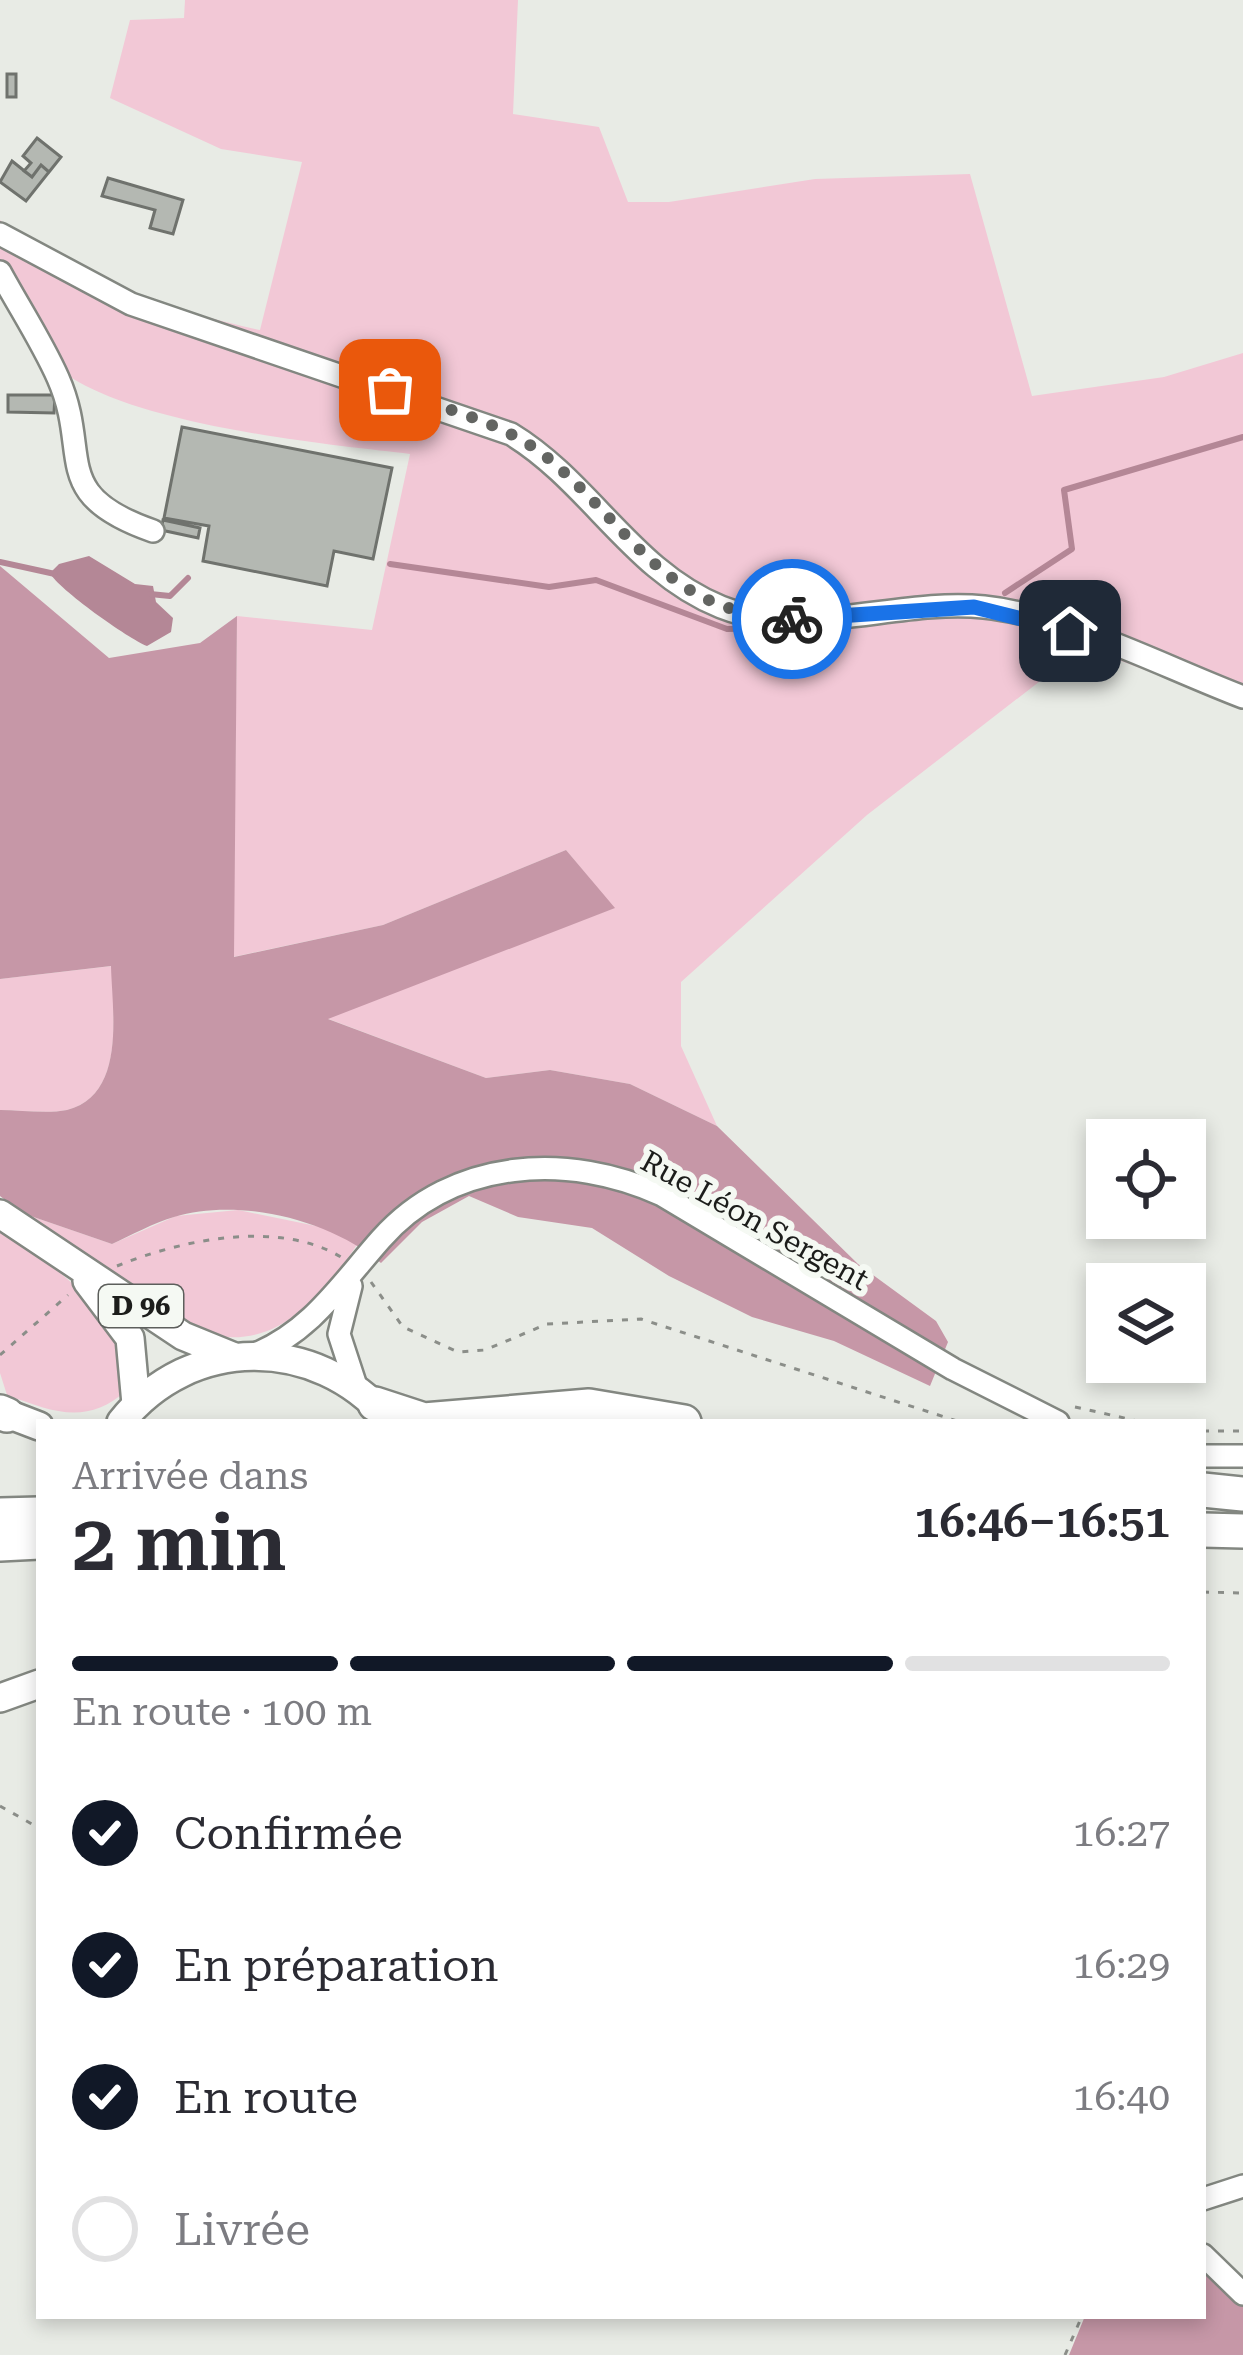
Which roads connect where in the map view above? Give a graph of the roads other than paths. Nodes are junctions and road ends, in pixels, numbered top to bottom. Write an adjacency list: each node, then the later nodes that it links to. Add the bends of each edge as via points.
1 (0, 234): 4 (street, via 131,304 511,434 554,464 654,566 728,610 792,619 986,608 1037,619)
2 (0, 272): 3 (street, via 58,376 84,486 122,520)
3 (153, 531)
4 (1243, 697)
5 (0, 1214): 7 (main road, D 96)
6 (358, 1269): 8 (street, Rue Léon Sergent, via 298,1331); 9 (street, via 339,1334); 14 (street, Rue Léon Sergent, via 397,1224 461,1184 516,1169 586,1169 662,1195 953,1369)
7 (91, 1278): 8 (main road, D 96, via 183,1336); 10 (main road, D 96, via 130,1338)
8 (242, 1356): 9 (main road, via 303,1361); 10 (main road, via 184,1370)
9 (374, 1405): 11 (highway)
10 (123, 1417)
11 (426, 1419)
12 (455, 1419): 13 (highway, via 589,1406)
13 (666, 1419)
14 (1056, 1419)
15 (1206, 1456): 16 (street)
16 (1243, 1456)
17 (1206, 1491): 18 (highway)
18 (1243, 1498): 19 (highway)
19 (1206, 1502)
20 (36, 1514): 21 (highway)
21 (0, 1515)
22 (1206, 1531): 23 (highway)
23 (1243, 1531)
24 (36, 1542): 25 (highway)
25 (0, 1544)
26 (36, 1685): 27 (main road)
27 (0, 1698)
28 (1243, 2186): 29 (street)
29 (1206, 2198)
30 (1206, 2258): 31 (street)
31 (1243, 2294)

